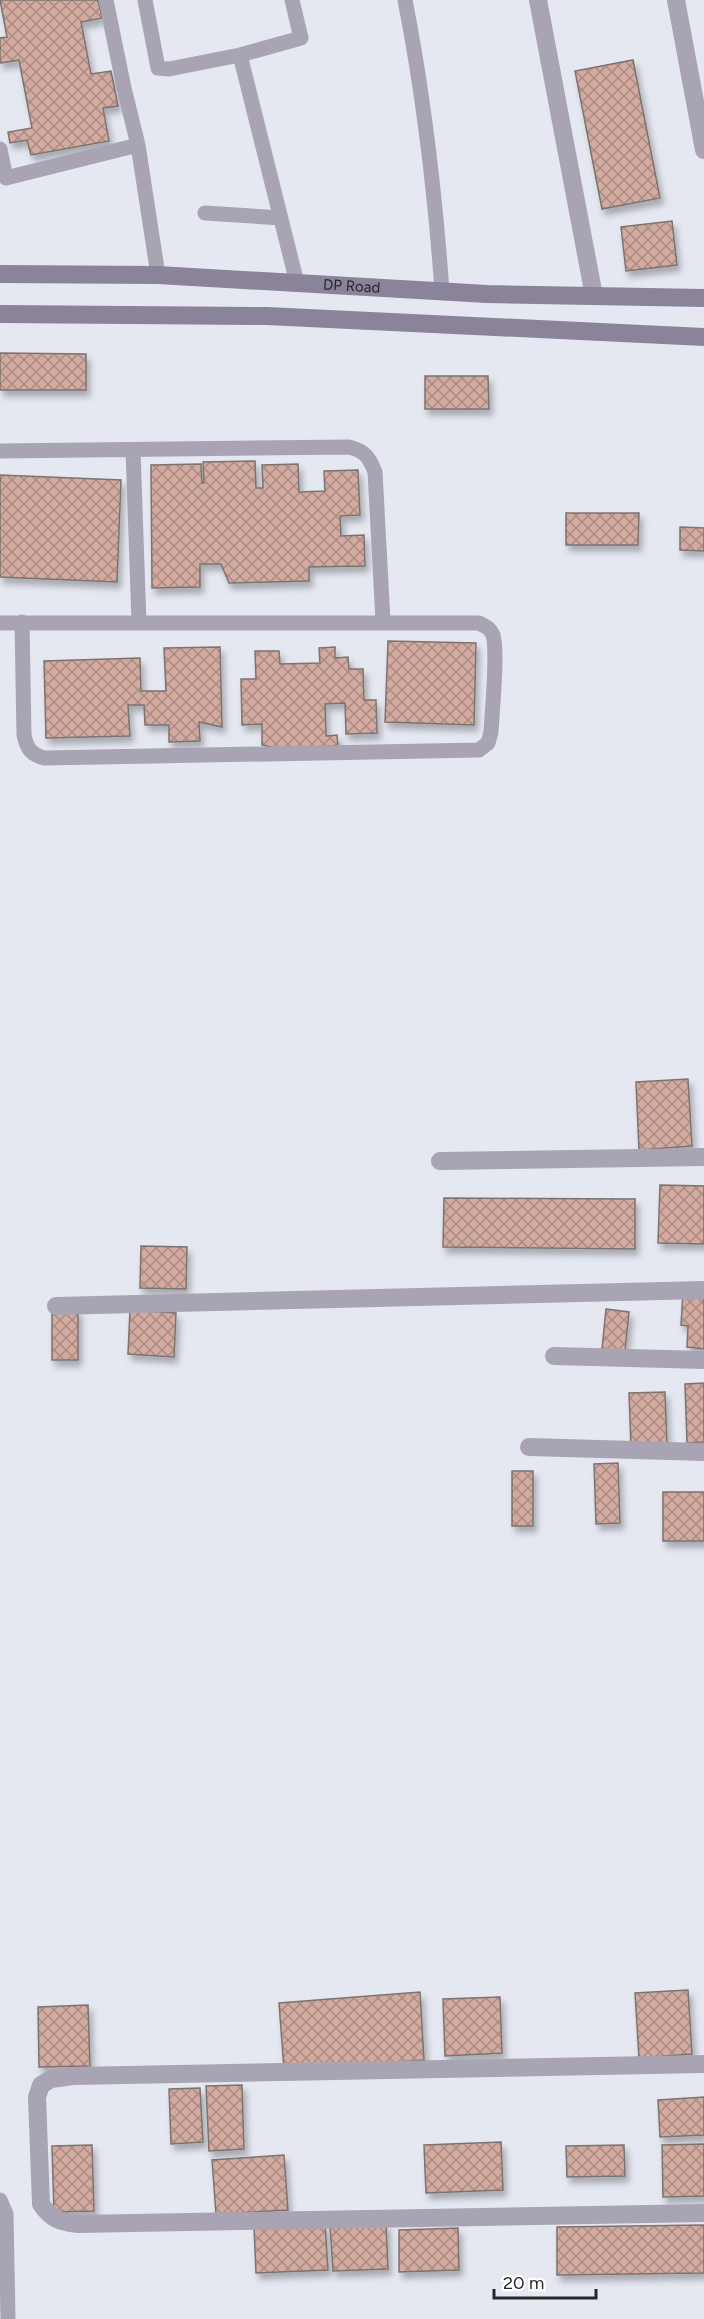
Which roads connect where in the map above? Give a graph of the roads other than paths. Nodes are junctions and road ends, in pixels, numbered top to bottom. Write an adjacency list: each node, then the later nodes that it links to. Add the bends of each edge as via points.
1 (106, 0): 8 (lane)
2 (145, 0): 7 (lane, via 158,68)
3 (292, 0): 7 (lane, via 301,38)
4 (405, 0): 16 (lane, via 433,170)
5 (538, 0): 17 (street)
6 (676, 0): 10 (street)
7 (240, 55): 12 (lane)
8 (138, 145): 9 (lane, via 6,178); 14 (lane)
9 (0, 150)
10 (704, 150)
11 (205, 213): 12 (lane)
12 (281, 218): 15 (lane)
13 (0, 274): 14 (street, DP Road)
14 (158, 275): 15 (street, DP Road)
15 (297, 283): 16 (street, DP Road)
16 (442, 291): 17 (street, DP Road)
17 (594, 296): 18 (street, DP Road)
18 (704, 298)
19 (0, 314): 20 (street, via 267,316)
20 (704, 337)
21 (133, 450): 22 (lane); 23 (lane, via 349,447 363,451 375,472); 26 (lane)
22 (0, 451)
23 (383, 621): 25 (lane, via 479,623 493,634 488,744 479,750 44,758 33,755 24,735); 26 (lane)
24 (0, 622): 25 (lane)
25 (22, 622): 26 (lane)
26 (139, 622)
27 (704, 1157): 28 (street)
28 (440, 1161)
29 (704, 1290): 30 (street)
30 (56, 1306)
31 (554, 1356): 32 (street)
32 (704, 1360)
33 (530, 1447): 34 (street)
34 (704, 1452)
35 (704, 2064): 37 (street, via 73,2076 51,2079 41,2085 37,2097 41,2204 59,2222)
36 (0, 2200): 38 (lane, via 6,2214)
37 (704, 2213)
38 (8, 2319)

